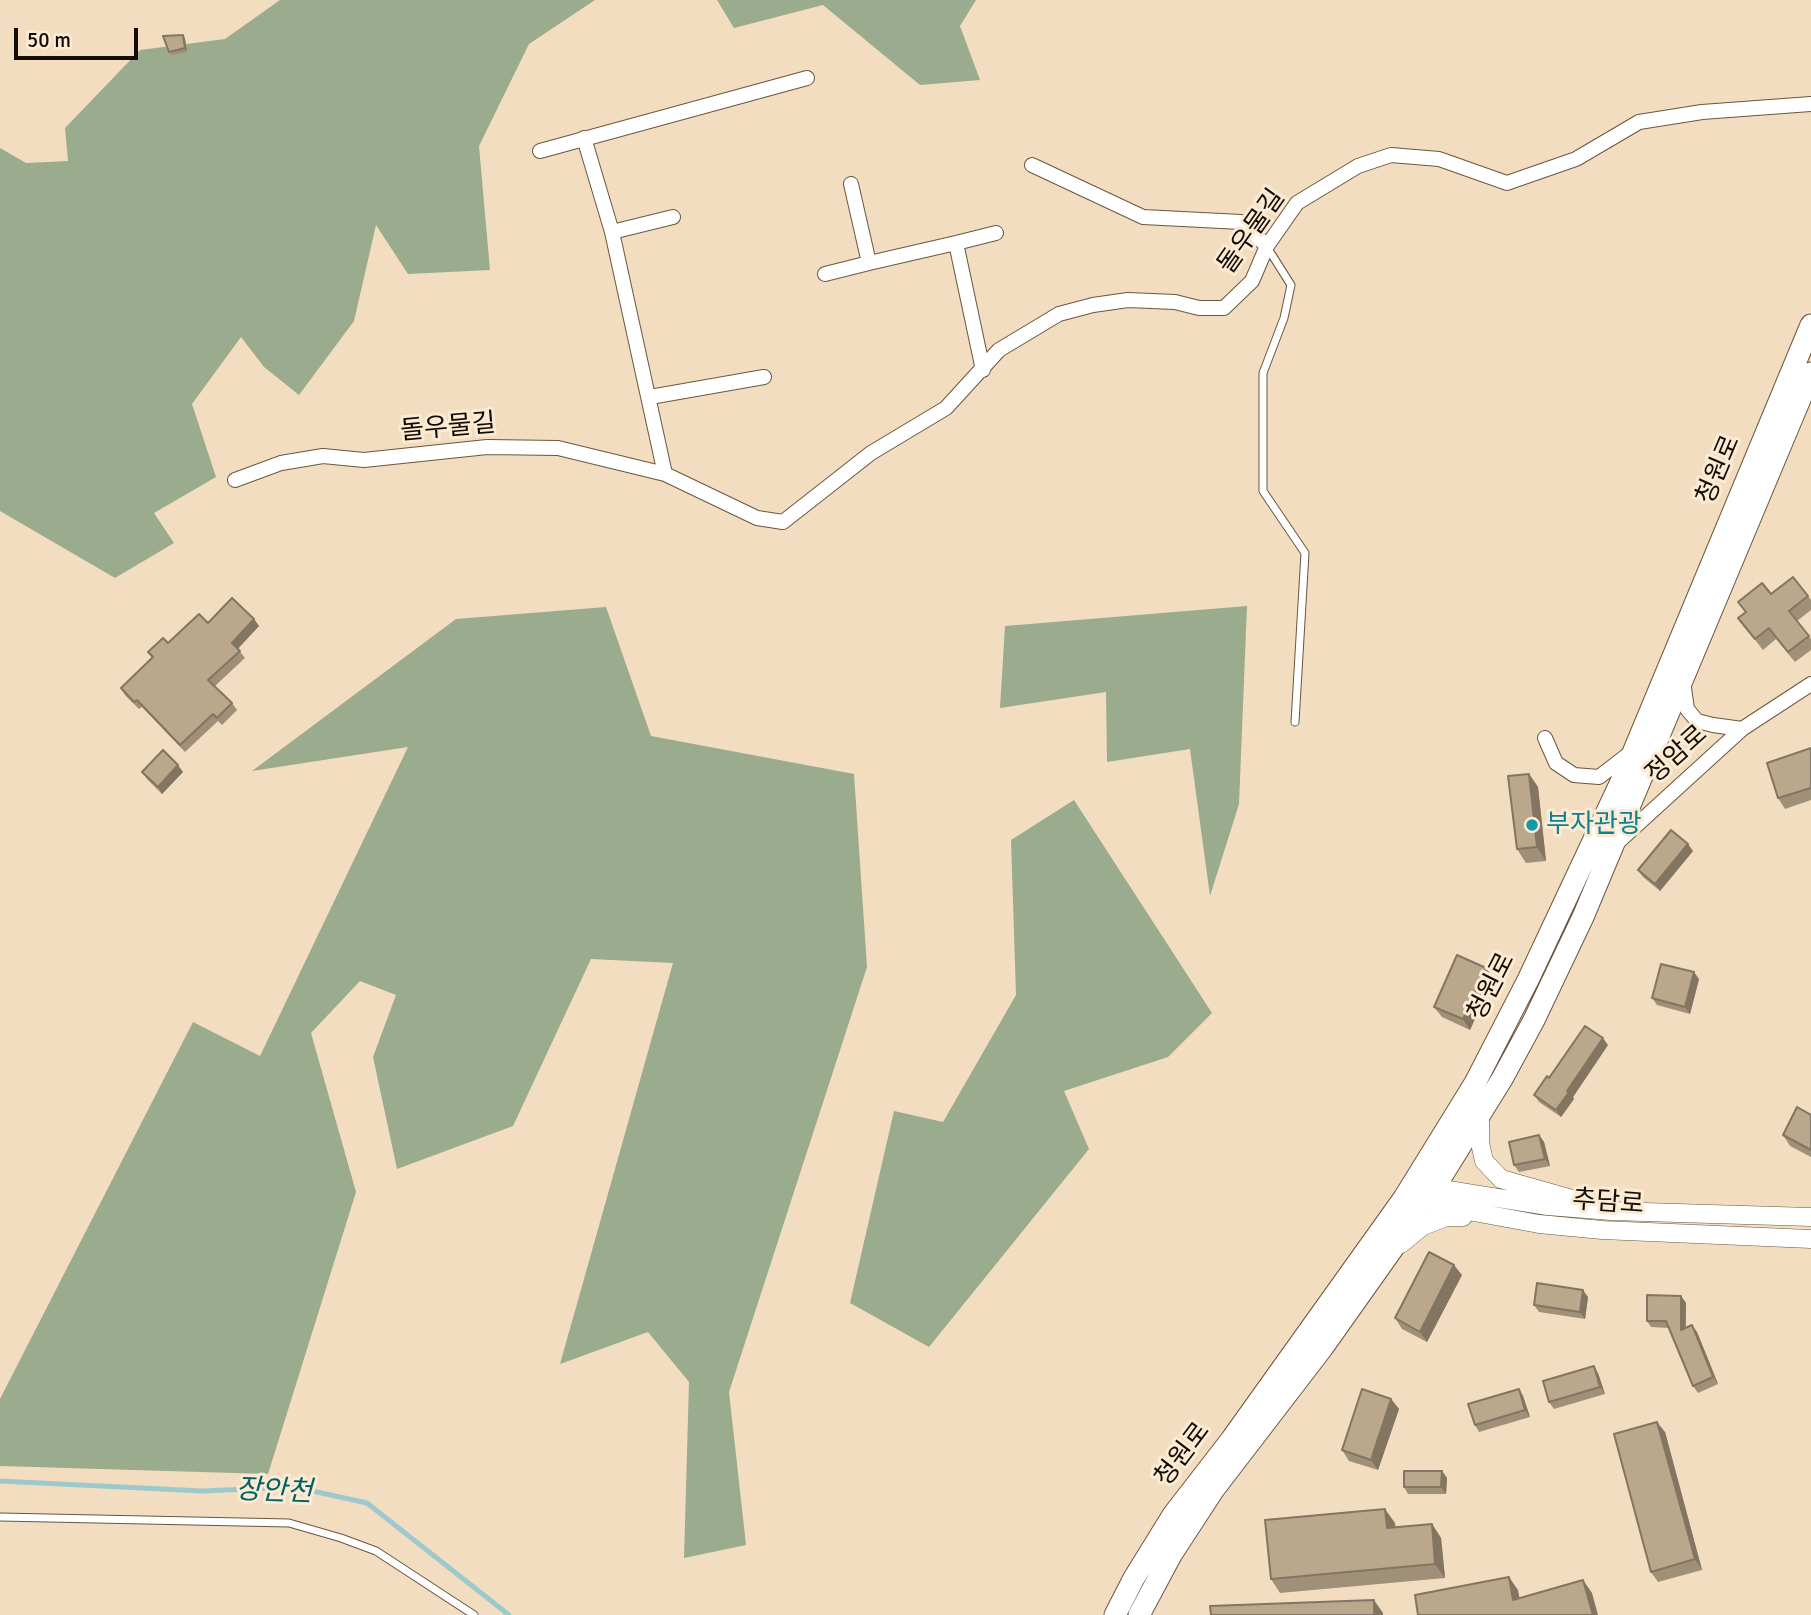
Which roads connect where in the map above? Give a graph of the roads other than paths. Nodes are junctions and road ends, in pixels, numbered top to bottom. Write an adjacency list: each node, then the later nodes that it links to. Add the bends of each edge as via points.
1 (807, 78): 3 (street)
2 (1811, 104): 11 (street, 돌우물길, via 1639,122 1576,159 1507,183 1439,159 1391,155 1358,166 1297,203)
3 (584, 138): 4 (street); 8 (street)
4 (540, 151)
5 (1032, 165): 11 (street, via 1143,217 1241,222)
6 (851, 184): 12 (street)
7 (673, 217): 8 (street)
8 (612, 232): 18 (street)
9 (996, 233): 10 (street)
10 (956, 243): 12 (street); 15 (street)
11 (1267, 246): 15 (street, 돌우물길, via 1252,281 1224,308 1128,300 1093,304 1059,314 999,350); 23 (lane, via 1291,285 1263,373 1263,491 1304,553)
12 (869, 263): 13 (street)
13 (824, 274)
14 (1811, 325): 26 (main road, 청원로)
15 (983, 370): 19 (street, 돌우물길, via 946,408 871,453 783,522 757,518)
16 (1811, 373): 21 (main road, 청원로)
17 (764, 377): 18 (street)
18 (650, 397): 19 (street)
19 (665, 474): 20 (street, 돌우물길, via 558,448 487,447 364,460 323,456)
20 (235, 480)
21 (1682, 678): 24 (street, via 1687,709 1697,720); 27 (main road, 청원로)
22 (1811, 684): 24 (street, 정암로)
23 (1295, 722)
24 (1742, 729): 27 (street, 정암로)
25 (1545, 738): 26 (street, via 1556,763 1574,775 1599,777)
26 (1634, 750): 28 (main road, 청원로)
27 (1609, 850): 28 (street, 정암로); 29 (main road, 청원로, via 1534,1020)
28 (1580, 866): 30 (main road, 청원로, via 1475,1083)
29 (1480, 1113): 31 (main road, 청원로); 32 (street, via 1484,1161 1501,1179)
30 (1408, 1191): 31 (street, 추담로); 39 (main road, 청원로, via 1173,1515)
31 (1430, 1196): 32 (street, 추담로); 34 (street, 추담로); 36 (main road, 청원로)
32 (1616, 1212): 33 (street, 추담로)
33 (1811, 1217)
34 (1499, 1218): 35 (street, 추담로, via 1602,1230); 36 (street, via 1446,1217 1423,1226)
35 (1811, 1239)
36 (1390, 1253): 40 (main road, 청원로, via 1214,1489)
37 (0, 1517): 38 (lane, via 289,1523 376,1551)
38 (474, 1615)
39 (1115, 1615)
40 (1139, 1615)

